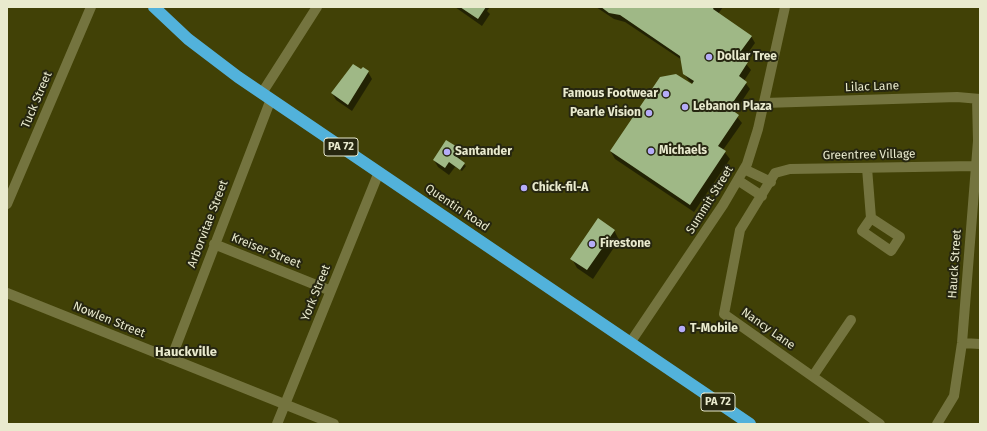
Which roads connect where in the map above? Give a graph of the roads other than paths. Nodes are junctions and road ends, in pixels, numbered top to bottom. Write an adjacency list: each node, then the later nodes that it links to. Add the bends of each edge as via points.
1 (91, 7): 15 (street, Tuck Street)
2 (154, 7): 5 (highway, Quentin Road / PA 72, via 194,43)
3 (317, 7): 5 (street, Arborvitae Street)
4 (785, 7): 7 (street, Summit Street)
5 (267, 96): 11 (highway, Quentin Road / PA 72); 18 (street, Arborvitae Street)
6 (979, 99): 7 (street, Lilac Lane, via 957,97); 8 (street, Hauck Street)
7 (764, 103): 10 (street, Summit Street, via 755,141)
8 (975, 166): 9 (street, Greentree Village); 16 (street, Hauck Street)
9 (867, 168): 13 (street, Greentree Village, via 790,169 775,173); 17 (street)
10 (744, 169): 12 (street, Summit Street); 13 (street)
11 (379, 172): 19 (street, York Street); 22 (highway, Quentin Road / PA 72)
12 (739, 181): 14 (street); 22 (street, Summit Street)
13 (771, 182): 14 (street, Greentree Village)
14 (762, 196): 26 (street, Nancy Lane, via 740,230 724,314)
15 (7, 204)
16 (976, 211): 23 (street, Hauck Street)
17 (870, 218)
18 (214, 244): 19 (street, Kreiser Street); 25 (street, Arborvitae Street)
19 (331, 291): 27 (street, York Street)
20 (7, 293): 25 (street, Nowlen Street)
21 (851, 320): 26 (street)
22 (630, 343): 28 (highway, Quentin Road / PA 72)
23 (962, 343): 24 (street); 32 (street, Hauck Street, via 954,396)
24 (980, 344)
25 (171, 359): 27 (street, Nowlen Street)
26 (813, 376): 31 (street, Nancy Lane)
27 (285, 404): 29 (street, York Street); 30 (street, Nowlen Street)
28 (744, 422)
29 (277, 424)
30 (334, 424)
31 (880, 424)
32 (937, 424)

